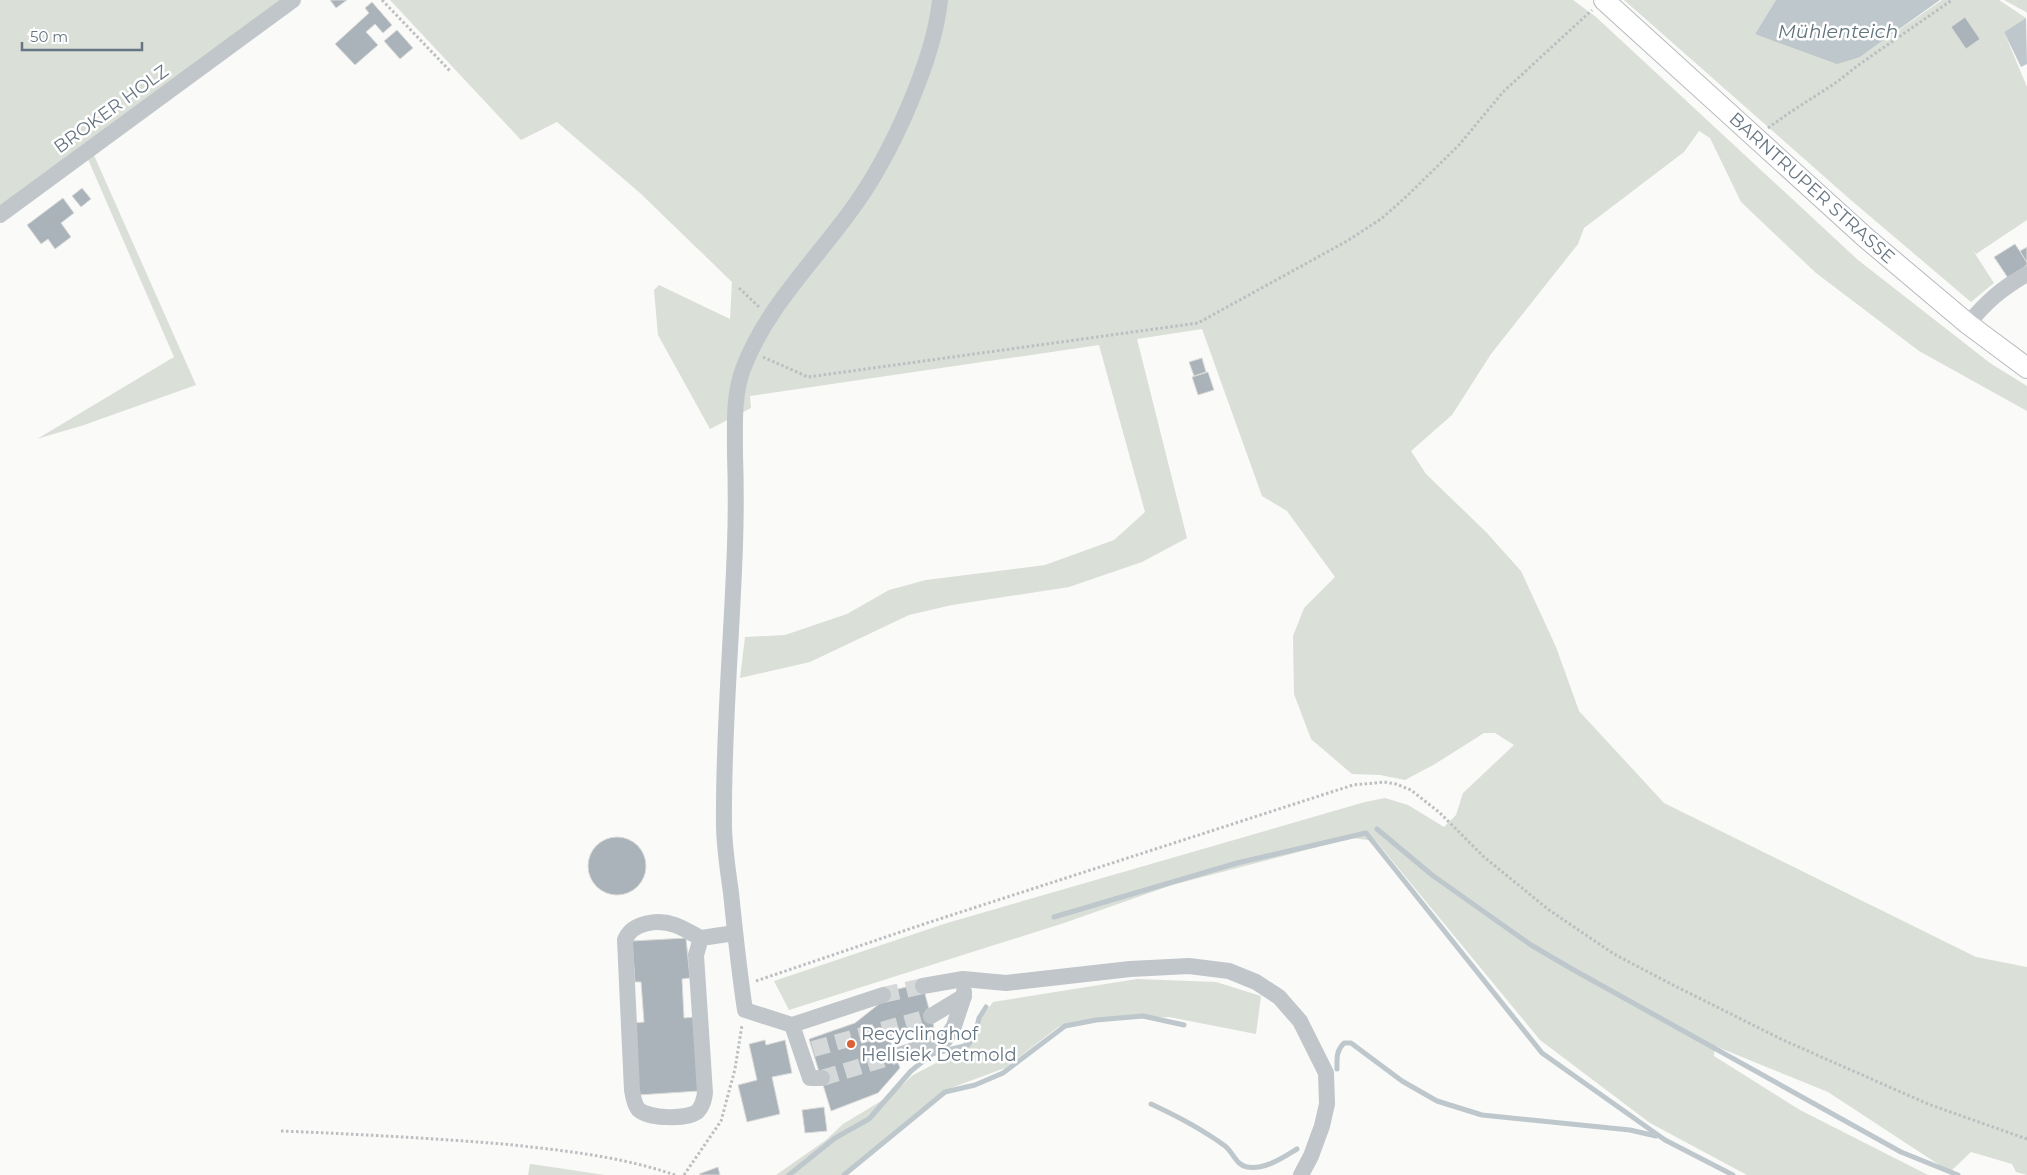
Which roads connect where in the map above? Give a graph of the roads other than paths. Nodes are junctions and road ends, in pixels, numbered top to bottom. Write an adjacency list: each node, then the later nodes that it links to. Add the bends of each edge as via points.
1 (293, 0): 4 (street, BROKER HOLZ)
2 (940, 0): 8 (street, via 927,58 885,155 857,202 770,318 742,372 735,422 735,544 725,733 724,827)
3 (1600, 3): 6 (main road, BARNTRUPER STRASSE)
4 (0, 214)
5 (2027, 274): 6 (street, via 1991,298)
6 (1968, 324): 7 (main road, BARNTRUPER STRASSE)
7 (2027, 368)
8 (735, 932): 9 (street); 15 (street, via 745,1010)
9 (701, 938): 9 (street, via 696,955 703,1103 688,1116 655,1117 638,1108 632,1090 625,940 634,927 657,923 674,924)
10 (963, 979): 11 (street); 13 (street); 18 (street, via 1006,983 1189,966 1229,970 1256,982 1279,997 1300,1020 1326,1074 1327,1104 1322,1126)
11 (923, 986)
12 (883, 995): 15 (street)
13 (964, 996): 14 (street); 16 (street, via 954,1026 945,1040)
14 (931, 1016)
15 (792, 1026): 17 (street, via 807,1050 810,1078)
16 (895, 1056)
17 (822, 1078)
18 (1302, 1175)

